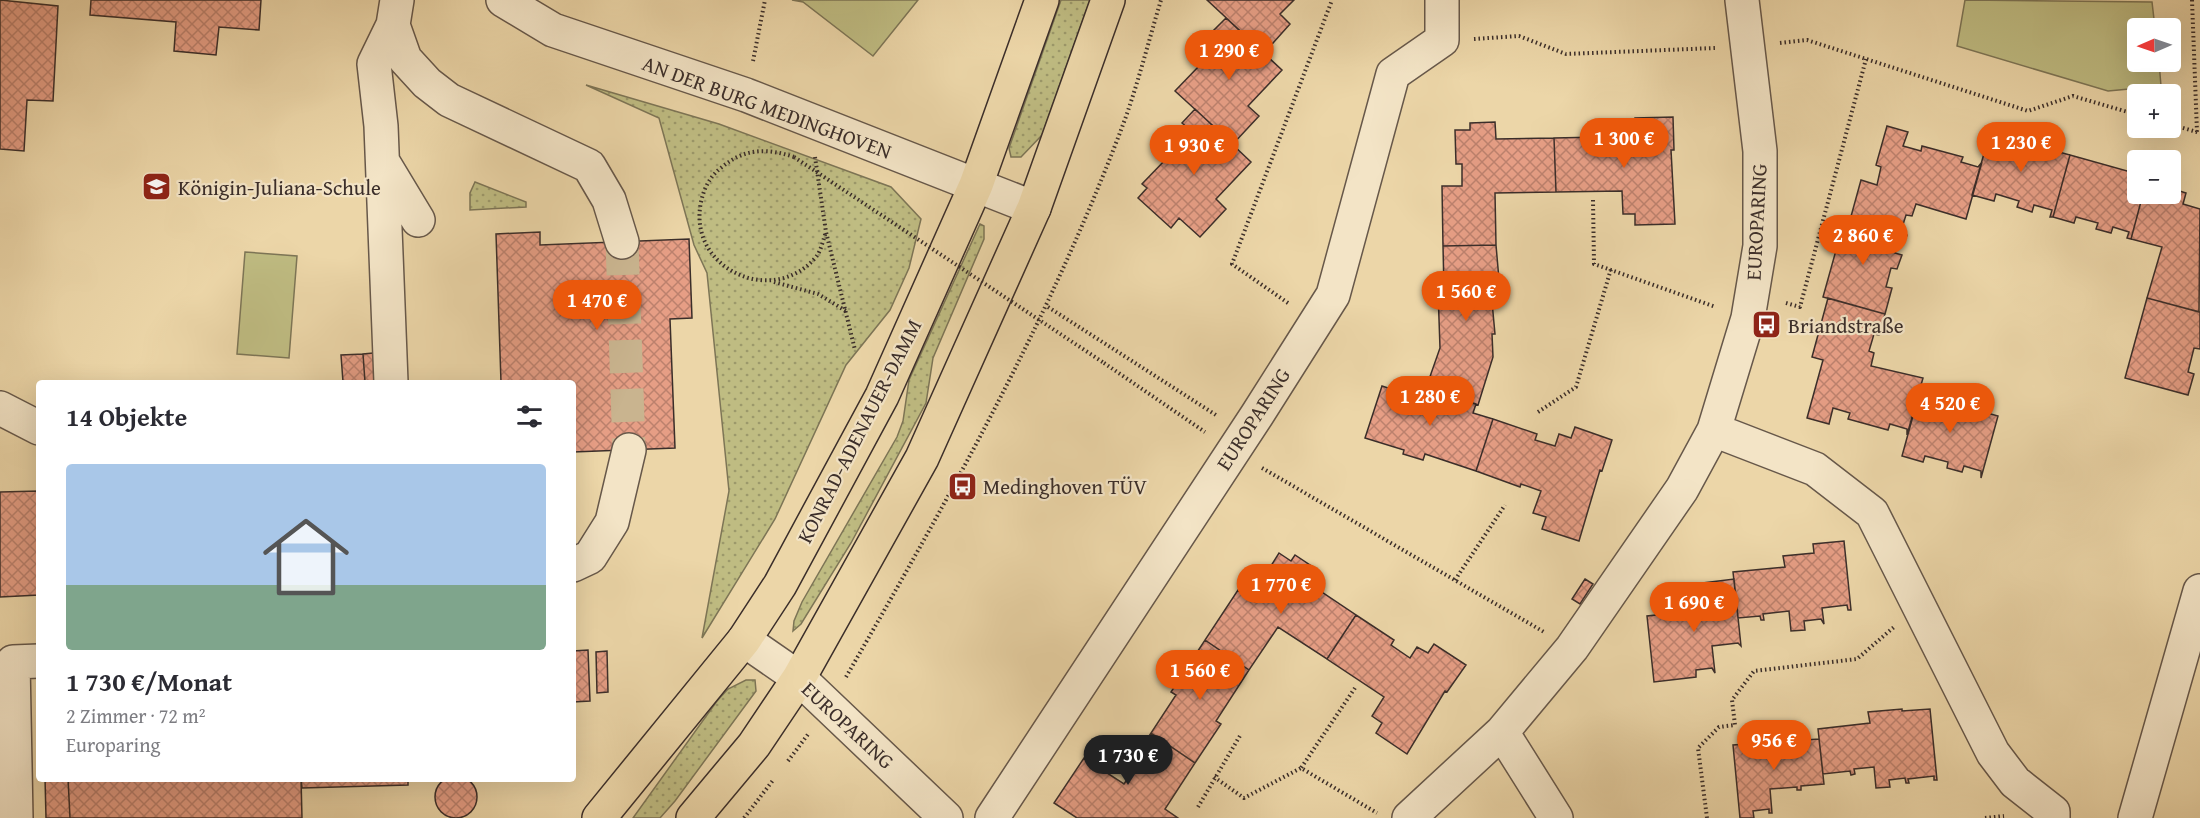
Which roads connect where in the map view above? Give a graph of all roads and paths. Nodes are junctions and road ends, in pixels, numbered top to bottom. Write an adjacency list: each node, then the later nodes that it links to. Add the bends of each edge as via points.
1 (503, 0): 14 (street, AN DER BURG MEDINGHOVEN, via 553,30)
2 (765, 0): 14 (path)
3 (1042, 0): 20 (main road, KONRAD-ADENAUER-DAMM)
4 (1108, 0): 22 (main road)
5 (1161, 0): 29 (path, via 1122,129)
6 (1332, 0): 32 (path, via 1232,264)
7 (1442, 0): 11 (street)
8 (1742, 0): 12 (street, EUROPARING)
9 (2192, 0): 18 (path)
10 (395, 13): 19 (street, via 374,64); 25 (street, via 405,59 448,100 589,166 609,200)
11 (1442, 40): 12 (path, via 1519,36 1566,54); 32 (street, EUROPARING, via 1393,74 1333,295)
12 (1748, 47): 13 (path, via 1807,40); 31 (street, EUROPARING, via 1760,151 1760,246)
13 (1866, 59): 15 (path, via 2028,111 2073,96); 28 (path, via 1800,308)
14 (746, 95): 16 (street, AN DER BURG MEDINGHOVEN)
15 (2127, 112)
16 (809, 121): 20 (street, AN DER BURG MEDINGHOVEN); 24 (path)
17 (2181, 127): 18 (path)
18 (2198, 132)
19 (382, 161): 23 (street); 34 (street)
20 (976, 185): 22 (street, AN DER BURG MEDINGHOVEN); 47 (main road, KONRAD-ADENAUER-DAMM, via 882,396 780,585)
21 (1593, 200): 26 (path, via 1594,264)
22 (1034, 208): 49 (main road, via 922,458)
23 (418, 220)
24 (826, 232): 27 (path, via 817,256 794,276); 30 (path)
25 (622, 242)
26 (1611, 270): 31 (path); 36 (path, via 1576,387)
27 (773, 282): 30 (path, via 818,294); 39 (path, bridge, via 746,277 718,262 701,234 699,211 704,190 716,172 733,158 754,150 794,157 1104,363)
28 (1782, 302)
29 (1048, 307): 39 (path); 51 (path, via 958,478)
30 (846, 311): 33 (path)
31 (1748, 318): 38 (street, EUROPARING)
32 (1316, 322): 39 (street, EUROPARING)
33 (855, 350)
34 (391, 380)
35 (0, 408): 37 (street)
36 (1538, 412)
37 (36, 426)
38 (1714, 430): 45 (street, via 1815,469 1872,513); 52 (street, EUROPARING, via 1682,489 1604,604)
39 (1238, 443): 43 (path); 62 (street, EUROPARING)
40 (629, 450): 42 (street, via 612,522 590,557)
41 (1505, 505): 43 (path)
42 (576, 564)
43 (1455, 580): 46 (path)
44 (2200, 591): 67 (street)
45 (1919, 605): 57 (street, via 1993,753 2014,782); 66 (path, via 1857,659 1754,671 1732,700 1735,725 1719,727 1698,748)
46 (1549, 635)
47 (744, 640): 49 (street, EUROPARING); 59 (main road, KONRAD-ADENAUER-DAMM)
48 (36, 661): 58 (street, via 13,662)
49 (799, 678): 51 (street, EUROPARING); 60 (main road, via 754,745)
50 (1355, 688): 54 (path)
51 (829, 707): 61 (street, EUROPARING)
52 (1502, 732): 64 (street, EUROPARING); 65 (street)
53 (1241, 734): 55 (path)
54 (1301, 768): 55 (path, via 1244,798); 63 (path)
55 (1214, 777): 56 (path)
56 (1198, 807)
57 (2060, 816)
58 (16, 818)
59 (599, 818)
60 (693, 818)
61 (946, 818)
62 (992, 818)
63 (1386, 818)
64 (1409, 818)
65 (1556, 818)
66 (1707, 818)
67 (2134, 818)

